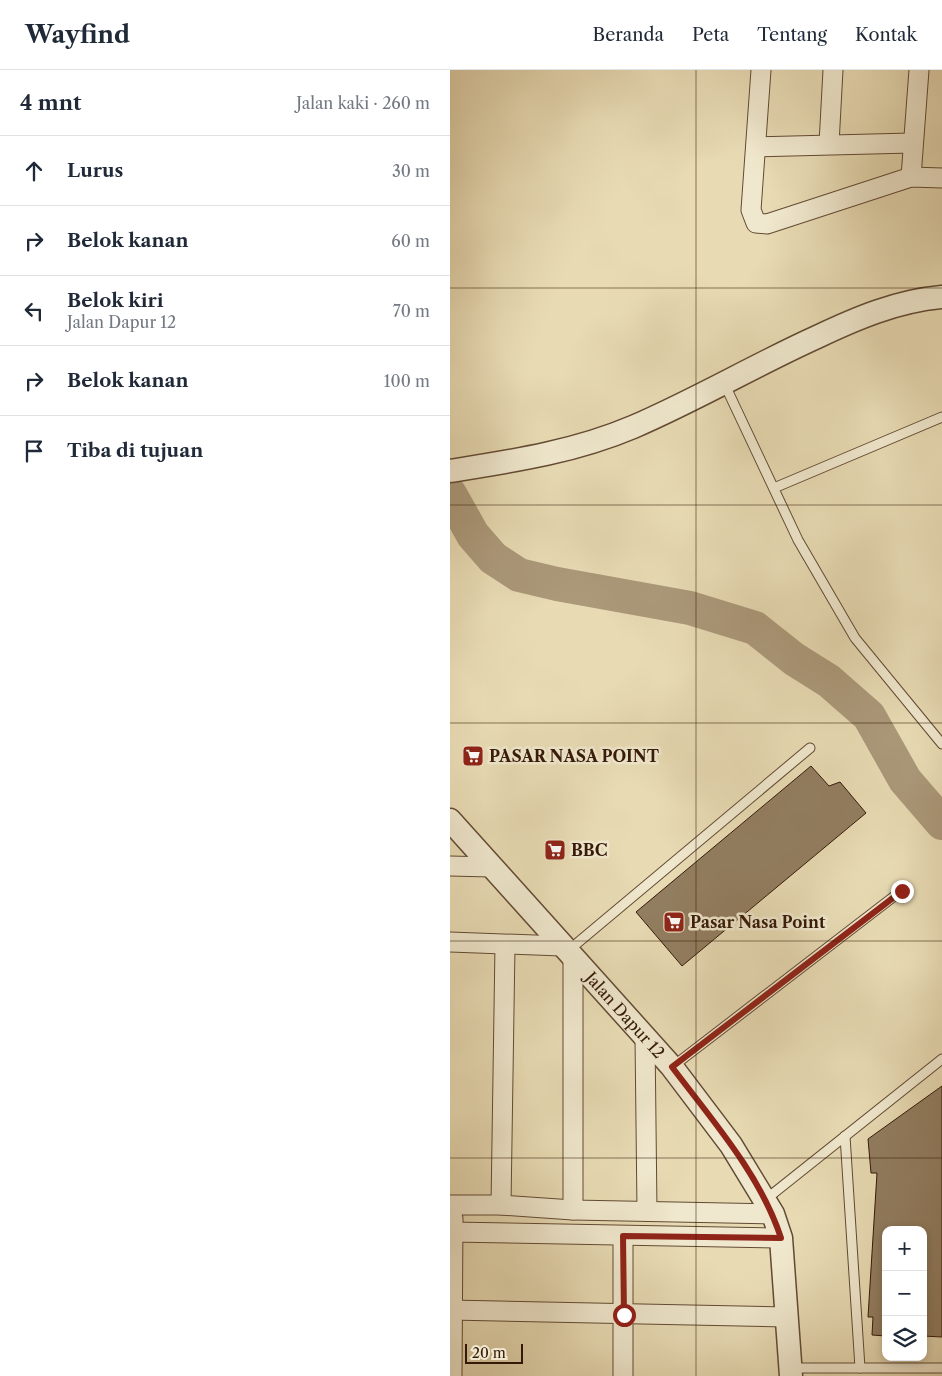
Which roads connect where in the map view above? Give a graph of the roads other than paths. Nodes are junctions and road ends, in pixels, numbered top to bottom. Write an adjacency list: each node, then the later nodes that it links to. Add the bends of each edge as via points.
1 (761, 70): 6 (street)
2 (833, 70): 5 (street)
3 (919, 70): 4 (street)
4 (912, 143): 5 (street); 7 (street)
5 (828, 144): 6 (street)
6 (756, 148): 7 (street, via 750,210 753,219 761,224)
7 (911, 177): 8 (street)
8 (942, 178)
9 (942, 297): 10 (street, via 916,299 860,317)
10 (724, 383): 12 (street, via 632,427 569,450); 13 (lane)
11 (942, 417): 13 (lane)
12 (450, 471)
13 (774, 488): 14 (lane, via 798,540 856,638)
14 (942, 744)
15 (810, 748): 22 (lane)
16 (450, 820): 18 (street, Jalan Dapur 12)
17 (450, 866): 18 (street)
18 (491, 867): 22 (street, Jalan Dapur 12)
19 (902, 891): 25 (lane)
20 (450, 942): 21 (street)
21 (504, 945): 22 (street); 28 (street)
22 (567, 952): 23 (street, Jalan Dapur 12); 30 (street)
23 (645, 1037): 25 (street, Jalan Dapur 12); 31 (street)
24 (942, 1058): 26 (lane)
25 (672, 1067): 29 (street, Jalan Dapur 12, via 731,1145)
26 (845, 1136): 29 (lane); 38 (lane)
27 (451, 1205): 28 (street); 32 (street)
28 (501, 1205): 30 (street)
29 (769, 1207): 31 (street); 34 (street, Jalan Dapur 12)
30 (573, 1210): 31 (street)
31 (647, 1211)
32 (452, 1232): 33 (street); 35 (street)
33 (623, 1236): 34 (street); 36 (street)
34 (781, 1238): 37 (street, Jalan Dapur 12)
35 (451, 1310): 36 (street); 41 (street)
36 (624, 1315): 37 (street); 42 (street)
37 (787, 1317): 40 (street, Jalan Dapur 12)
38 (860, 1368): 39 (lane); 40 (lane)
39 (942, 1368)
40 (791, 1372)
41 (452, 1376)
42 (623, 1376)

